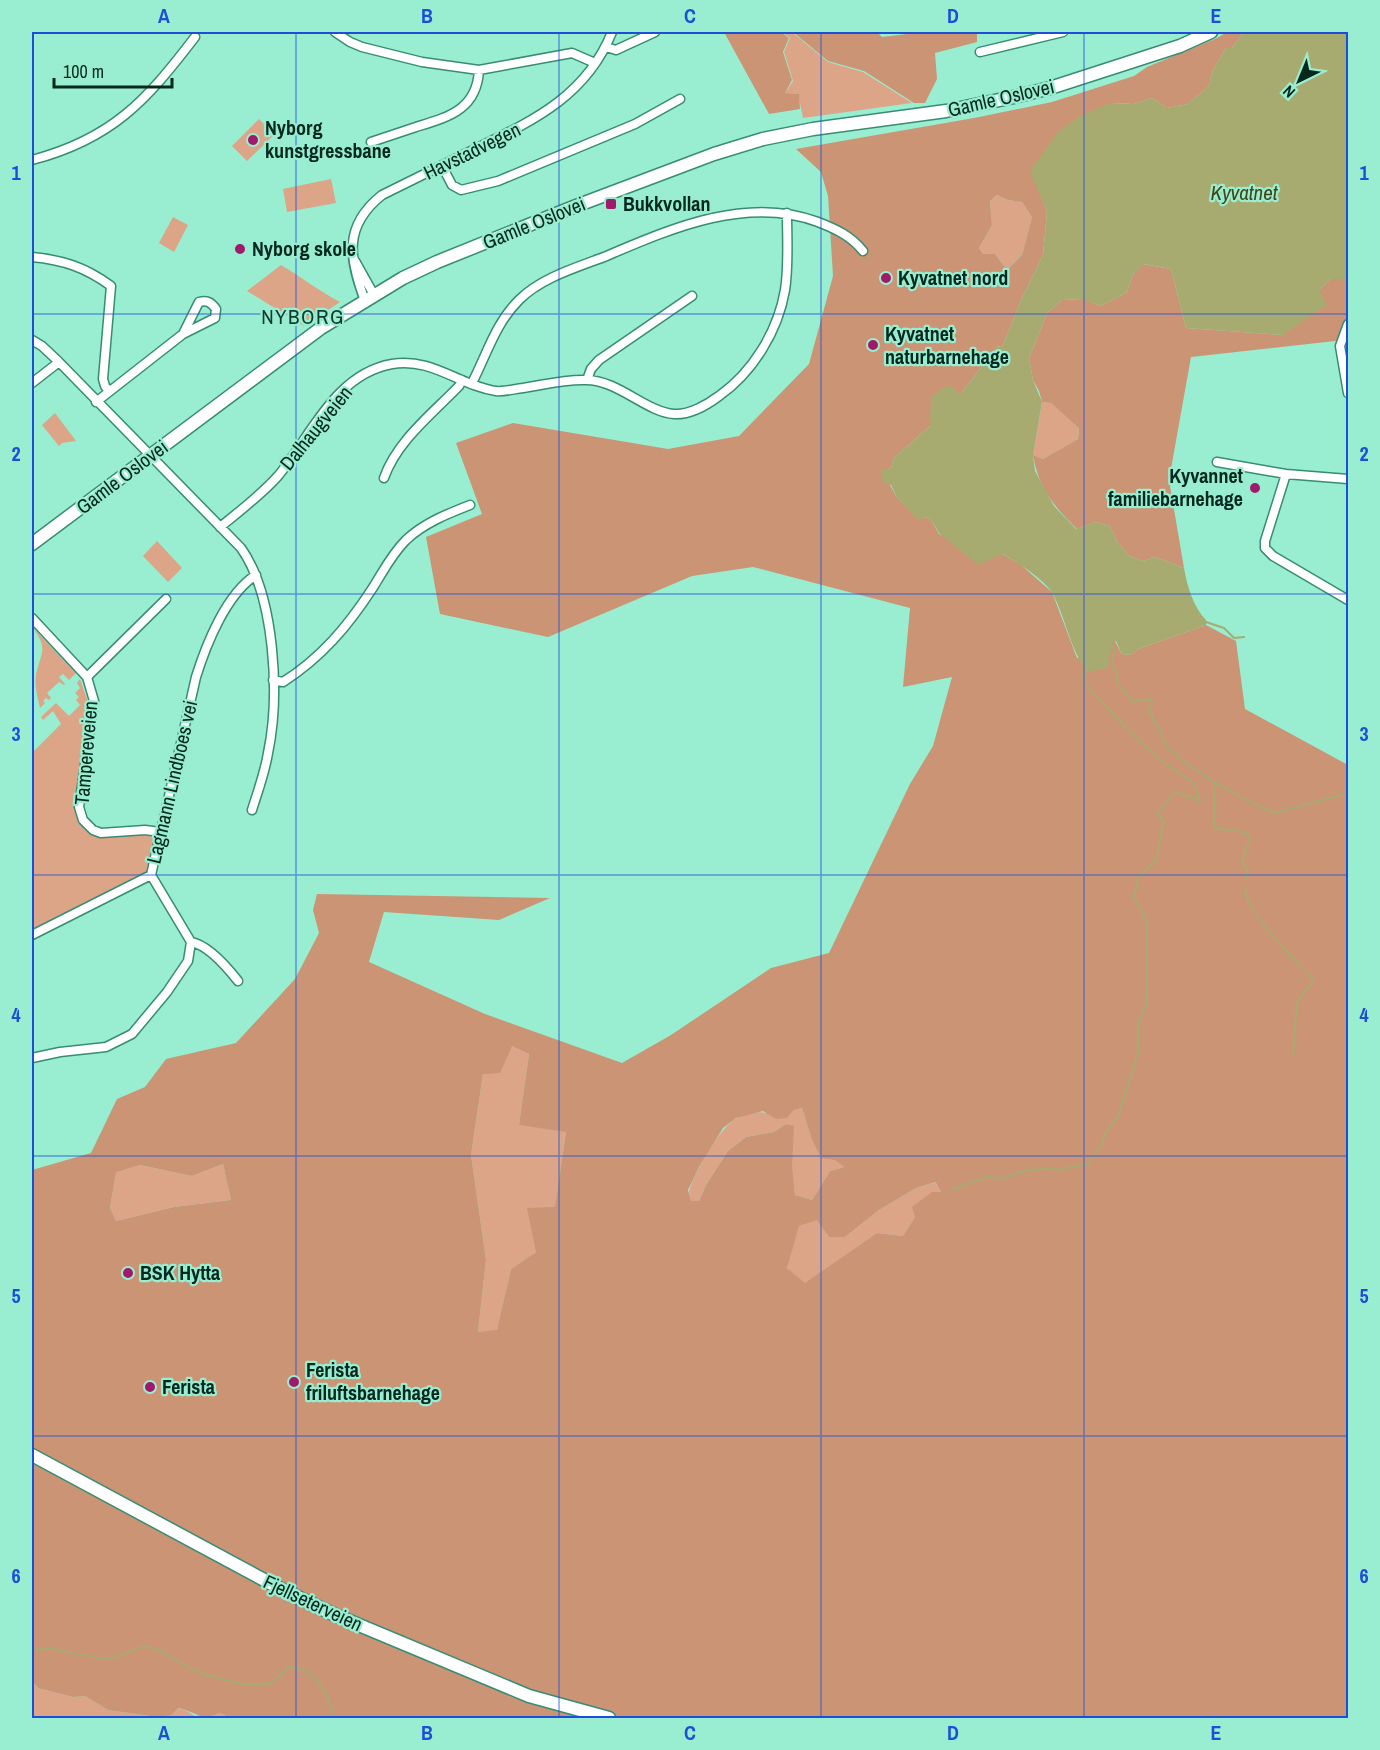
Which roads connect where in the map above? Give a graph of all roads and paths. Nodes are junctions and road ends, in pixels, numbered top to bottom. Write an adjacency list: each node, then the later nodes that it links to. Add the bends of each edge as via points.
1 (335, 32): 10 (street, via 350,42 422,62)
2 (612, 32): 7 (street, Havstadvegen)
3 (655, 32): 7 (street, via 616,50)
4 (1063, 32): 8 (street)
5 (1211, 32): 19 (street, Gamle Oslovei, via 1180,46 1050,88 946,111 813,129 714,154 436,262)
6 (195, 37): 13 (street, via 150,94 120,120 78,145)
7 (606, 47): 9 (street, Havstadvegen)
8 (980, 52)
9 (595, 63): 10 (street, via 572,53); 14 (street, Havstadvegen, via 558,104)
10 (479, 70): 12 (street, via 474,93 455,114)
11 (680, 99): 14 (street, via 635,124 498,181 461,190 452,185)
12 (371, 142)
13 (32, 160)
14 (442, 166): 19 (street, Havstadvegen, via 382,195 362,215 353,236 353,257)
15 (787, 213): 16 (street, via 835,228); 25 (street, Dalhaugveien, via 785,290 779,312 761,351 724,392 694,410 673,414 614,387); 27 (street, via 710,218 671,229 554,277 521,299 506,315)
16 (863, 251)
17 (32, 257): 28 (street, via 56,259 79,267 111,286 103,379)
18 (692, 296): 25 (street, via 600,360)
19 (369, 298): 31 (street, Gamle Oslovei, via 321,328)
20 (1348, 324): 29 (street, via 1340,346)
21 (183, 334): 28 (street)
22 (32, 340): 23 (street)
23 (59, 362): 26 (street); 30 (street)
24 (462, 380): 27 (street, Dalhaugveien); 34 (street, via 399,449); 37 (street, Dalhaugveien, via 408,363 367,372 340,392 269,486)
25 (587, 380): 27 (street, Dalhaugveien, via 498,392)
26 (32, 383)
27 (472, 383)
28 (109, 391): 30 (street)
29 (1348, 393)
30 (96, 402): 31 (street)
31 (150, 456): 37 (street); 38 (street, Gamle Oslovei)
32 (1217, 462): 33 (street)
33 (1286, 474): 35 (street); 41 (street, via 1265,548)
34 (384, 478)
35 (1348, 479)
36 (470, 505): 44 (street, via 442,516 407,540 386,564 339,636 306,667 283,682)
37 (220, 527): 39 (street, via 241,548)
38 (32, 544)
39 (256, 575): 44 (street, via 270,630); 46 (street, Lagmann Lindboes vei, via 245,581 205,648)
40 (166, 599): 43 (street, Tampereveien)
41 (1348, 600)
42 (32, 618): 43 (street, Tampereveien)
43 (87, 677): 46 (street, Tampereveien, via 94,701 79,807 83,820 101,833)
44 (273, 680): 45 (street, via 269,751)
45 (252, 810)
46 (160, 832): 47 (street, Lagmann Lindboes vei)
47 (151, 874): 48 (street, Lagmann Lindboes vei); 49 (street)
48 (32, 935)
49 (191, 942): 50 (street, via 209,953); 51 (street, via 188,961 132,1034 106,1047)
50 (238, 981)
51 (32, 1058)
52 (32, 1455): 53 (street, Fjellseterveien, via 335,1616 521,1693)
53 (609, 1719)

